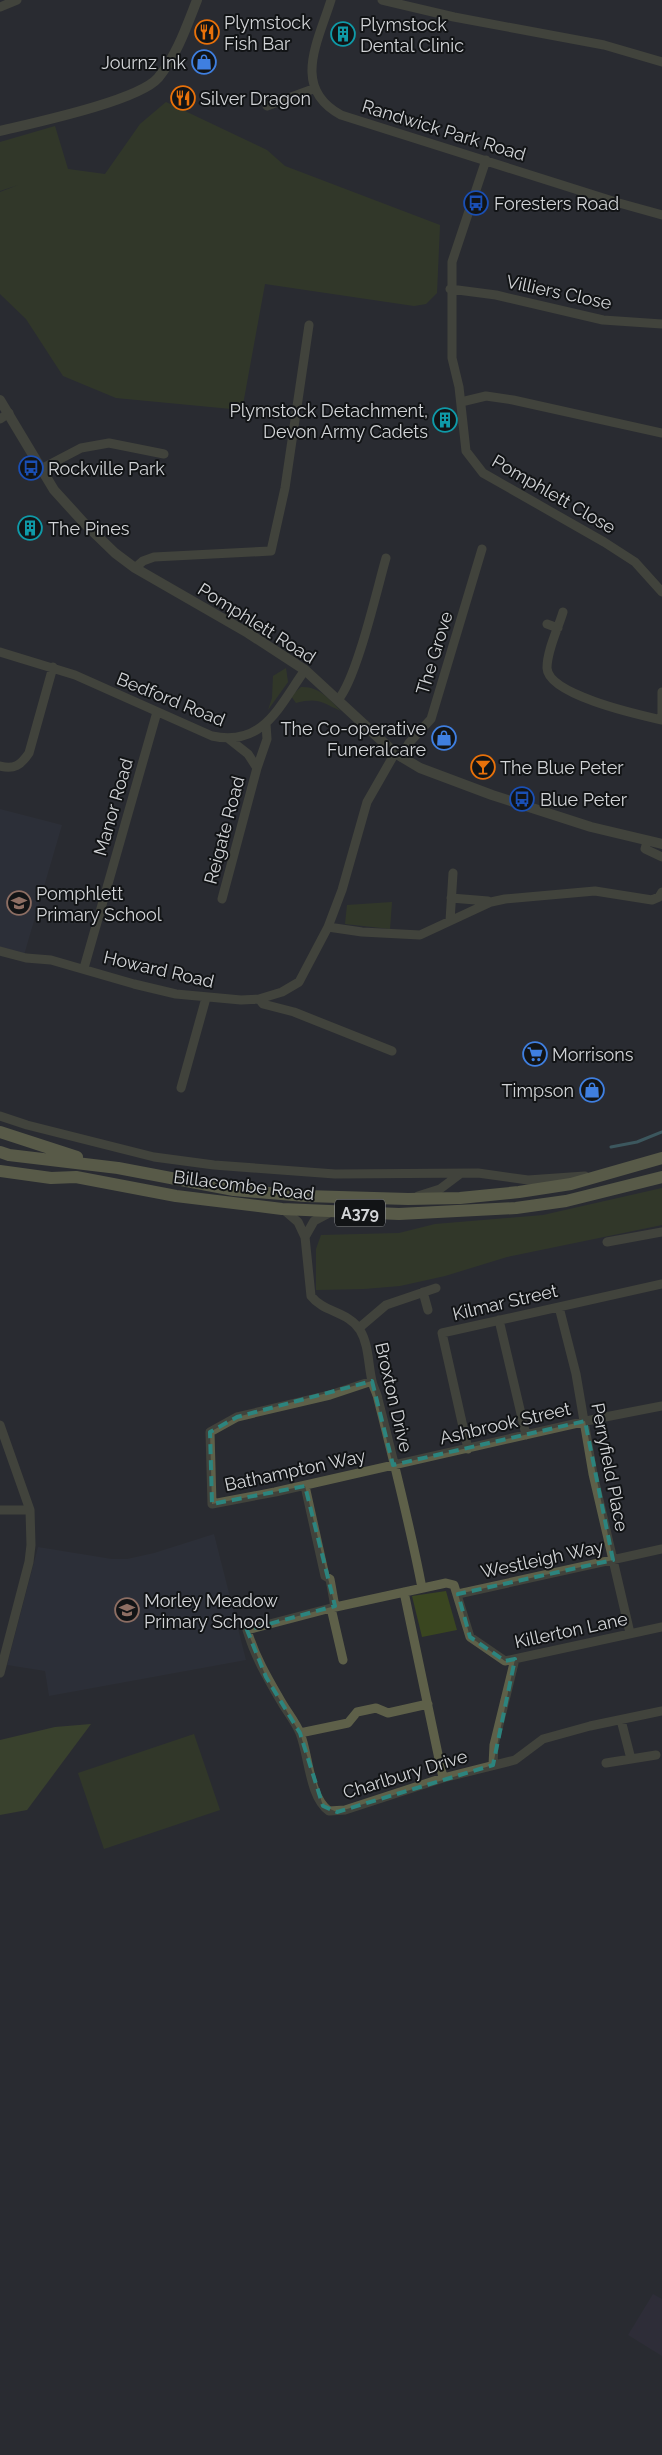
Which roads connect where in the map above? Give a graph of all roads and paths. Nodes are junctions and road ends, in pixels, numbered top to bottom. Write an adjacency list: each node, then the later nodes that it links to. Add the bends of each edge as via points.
1 (18, 0): 5 (street)
2 (196, 0): 9 (street, via 178,49 156,80 117,100)
3 (331, 0): 7 (street, via 312,66)
4 (382, 0): 6 (street, via 482,23 604,45)
5 (0, 7)
6 (662, 62)
7 (313, 89): 8 (street); 10 (street, Randwick Park Road, via 326,107 340,115)
8 (267, 106)
9 (0, 131)
10 (486, 160): 11 (street, Randwick Park Road); 12 (street, via 457,240)
11 (662, 215)
12 (450, 289): 13 (street, Villiers Close, via 496,295 604,320); 16 (street, via 452,358)
13 (662, 324)
14 (308, 325): 23 (street, via 285,488 271,552 154,557)
15 (0, 400): 17 (street, Pomphlett Road)
16 (461, 402): 18 (street, via 486,396 513,400); 24 (street, Pomphlett Close, via 466,451 483,473 635,562)
17 (4, 416): 20 (street, Pomphlett Road)
18 (662, 433)
19 (164, 454): 20 (street, via 109,443 81,448)
20 (42, 468): 23 (street, Pomphlett Road, via 54,490 84,523)
21 (482, 549): 38 (street, The Grove, via 431,718)
22 (386, 558): 32 (street, via 355,663)
23 (136, 568): 30 (street, Pomphlett Road)
24 (662, 592)
25 (563, 612): 27 (street)
26 (547, 624): 27 (street)
27 (558, 628): 35 (street, via 547,669 552,678 589,699 620,711)
28 (0, 652): 29 (street, Bedford Road)
29 (54, 667): 33 (street, Bedford Road); 39 (street, via 29,753 16,767)
30 (305, 670): 32 (street, Pomphlett Road); 36 (street, Bedford Road)
31 (662, 692): 34 (street)
32 (338, 700): 38 (street, Pomphlett Road)
33 (157, 712): 37 (street, Bedford Road); 52 (street, Manor Road)
34 (662, 715)
35 (662, 720)
36 (266, 724): 37 (street, Bedford Road, via 242,738); 40 (street, Reigate Road, via 267,739)
37 (229, 740): 40 (street, Reigate Road, via 248,754)
38 (398, 755): 41 (street, Pomphlett Road, via 420,768 492,795); 50 (street, Howard Road, via 366,802 342,890)
39 (0, 766)
40 (257, 768): 47 (street, Reigate Road)
41 (647, 842): 42 (street, Pomphlett Road); 43 (street, via 645,848)
42 (662, 844)
43 (662, 857)
44 (453, 873): 46 (street)
45 (662, 892): 48 (street, via 652,900 595,891)
46 (451, 898): 48 (street); 49 (street)
47 (222, 899)
48 (491, 902): 49 (street)
49 (450, 921): 50 (street, via 420,935)
50 (328, 927): 54 (street, Howard Road, via 299,982 282,992)
51 (0, 951): 52 (street, Howard Road)
52 (84, 968): 53 (street, Howard Road, via 134,984)
53 (206, 998): 54 (street, Howard Road); 56 (street)
54 (259, 999): 55 (street, via 263,1004 294,1012)
55 (392, 1052)
56 (181, 1088)
57 (0, 1116): 63 (street, Billacombe Road, via 154,1157 214,1165 335,1174)
58 (0, 1132): 61 (main road, Billacombe Road)
59 (0, 1152): 61 (main road, Billacombe Road / A379)
60 (662, 1158): 64 (main road, Billacombe Road / A379)
61 (118, 1168): 66 (main road, Billacombe Road / A379, via 234,1190 314,1197)
62 (0, 1171): 67 (main road, Billacombe Road / A379, via 76,1178 176,1196)
63 (460, 1174): 64 (street, Billacombe Road, via 478,1173 528,1180); 66 (street, Billacombe Road, via 440,1189)
64 (597, 1175): 66 (main road, Billacombe Road / A379, via 571,1184 518,1192)
65 (662, 1177): 68 (main road, Billacombe Road / A379, via 600,1195 516,1208 400,1214)
66 (408, 1199)
67 (282, 1209): 68 (main road, Billacombe Road / A379); 70 (street, Broxton Drive, via 298,1222)
68 (332, 1212): 70 (street, via 314,1221)
69 (662, 1232): 71 (street)
70 (305, 1237): 78 (street, Broxton Drive, via 311,1296 329,1310 344,1314)
71 (608, 1242)
72 (662, 1284): 75 (street, Kilmar Street)
73 (436, 1288): 74 (street)
74 (424, 1292): 76 (street); 78 (street, via 386,1306)
75 (559, 1307): 77 (street, Kilmar Street); 81 (street, Perryfield Place)
76 (428, 1310)
77 (500, 1320): 83 (street); 84 (street, Kilmar Street, via 442,1334)
78 (359, 1328): 79 (street, Broxton Drive)
79 (372, 1381): 85 (street, Broxton Drive); 86 (street, Bathampton Way, via 330,1395 237,1417 210,1432 212,1504)
80 (662, 1406): 81 (street, Ashbrook Street)
81 (585, 1422): 83 (street, Ashbrook Street); 90 (street, Perryfield Place)
82 (0, 1425): 88 (street)
83 (526, 1435): 84 (street, Ashbrook Street)
84 (468, 1449): 85 (street, Ashbrook Street)
85 (389, 1466): 86 (street, Bathampton Way); 91 (street, Broxton Drive, via 412,1534)
86 (305, 1486): 94 (street, via 325,1576 330,1579)
87 (0, 1510): 88 (street)
88 (30, 1510): 99 (street, via 32,1545 29,1562)
89 (662, 1549): 90 (street, Westleigh Way)
90 (612, 1560): 93 (street, Westleigh Way); 96 (street, Perryfield Place)
91 (422, 1588): 92 (street); 93 (street, via 446,1583 454,1585)
92 (404, 1592): 94 (street); 100 (street)
93 (458, 1594): 97 (street, Killerton Lane, via 467,1633 505,1660)
94 (333, 1607): 98 (street); 103 (street, Charlbury Drive, via 247,1630 266,1677)
95 (662, 1627): 96 (street, Killerton Lane)
96 (630, 1633): 97 (street, Killerton Lane)
97 (514, 1659): 107 (street, Charlbury Drive, via 494,1745)
98 (342, 1660)
99 (0, 1673)
100 (428, 1704): 103 (street, via 388,1713 376,1708 357,1712 348,1723); 108 (street)
101 (662, 1711): 102 (street)
102 (621, 1720): 105 (street); 107 (street, via 543,1739 515,1760)
103 (300, 1733): 108 (street, Charlbury Drive, via 317,1796 329,1811 345,1810)
104 (656, 1755): 105 (street)
105 (630, 1759): 106 (street)
106 (606, 1763)
107 (493, 1764): 108 (street, Charlbury Drive)
108 (443, 1778)

